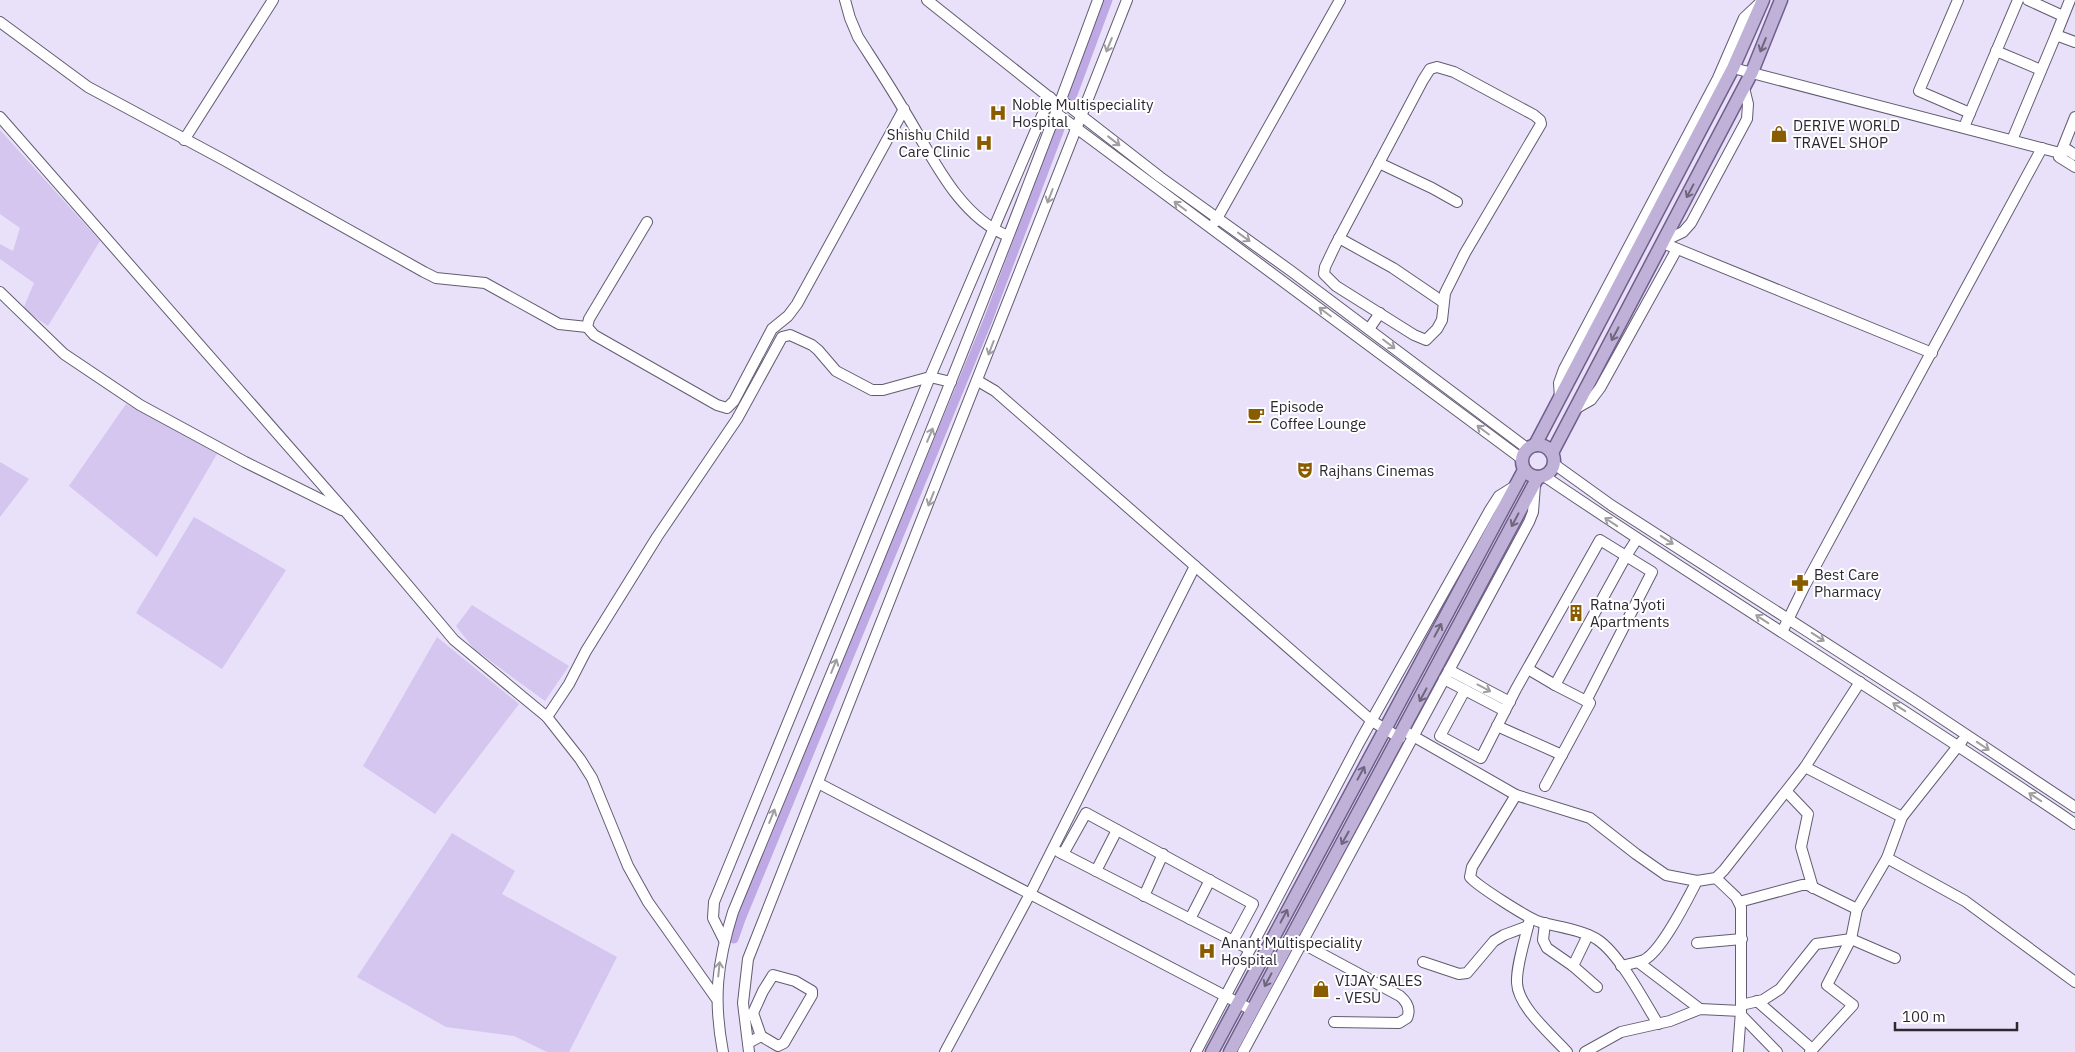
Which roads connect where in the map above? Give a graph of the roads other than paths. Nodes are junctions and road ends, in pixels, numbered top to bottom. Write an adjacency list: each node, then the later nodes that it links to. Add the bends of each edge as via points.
1 (273, 0): 31 (street)
2 (846, 0): 24 (street, via 858,37)
3 (928, 0): 22 (street)
4 (1098, 0): 23 (street)
5 (1127, 0): 26 (street, one-way to 26)
6 (1340, 0): 39 (street)
7 (1763, 0): 18 (main road); 58 (street, via 1744,18 1718,78 1564,369 1559,383)
8 (1781, 0): 20 (main road, one-way to 20)
9 (1958, 0): 25 (street, via 1919,91)
10 (2018, 0): 17 (street)
11 (2028, 0): 13 (street)
12 (2070, 0): 13 (street)
13 (2064, 16): 15 (street)
14 (0, 22): 31 (street, via 88,87)
15 (2056, 35): 16 (street); 19 (street)
16 (2075, 42)
17 (1996, 51): 19 (street); 25 (street)
18 (1734, 68): 20 (street); 58 (main road)
19 (2041, 70): 32 (street)
20 (1752, 72): 21 (main road); 29 (street)
21 (1744, 88): 45 (main road, one-way to 45); 45 (street, via 1747,119 1691,223 1683,232)
22 (1050, 97): 23 (street); 42 (street)
23 (1059, 106): 26 (street); 30 (street); 43 (street)
24 (904, 109): 42 (street, via 942,173 968,207); 52 (street, via 797,304 772,329 731,406 717,405 594,335)
25 (1970, 113): 29 (street)
26 (1081, 116): 30 (street); 39 (street, one-way to 39)
27 (0, 117): 64 (street)
28 (2075, 117): 34 (street)
29 (1964, 127): 32 (street)
30 (1076, 128): 41 (street, one-way to 30); 56 (street, one-way to 56)
31 (184, 140): 52 (street, via 430,275 485,283 559,324)
32 (2012, 140): 33 (street)
33 (2042, 148): 34 (street); 54 (street)
34 (2060, 153): 35 (street, via 2068,150); 37 (street, via 2063,160)
35 (2075, 155)
36 (1379, 163): 38 (street); 44 (street); 48 (street, via 1430,69 1454,72 1540,120 1539,130 1479,228)
37 (2075, 167)
38 (1457, 202)
39 (1218, 217): 41 (street); 51 (street, one-way to 51)
40 (647, 222): 52 (street)
41 (1211, 229): 60 (street, one-way to 41)
42 (993, 230): 43 (street); 55 (street)
43 (1008, 236): 57 (street)
44 (1339, 238): 48 (street, via 1393,268); 49 (street, via 1324,274 1336,286)
45 (1664, 242): 46 (street); 59 (main road, one-way to 59)
46 (1676, 249): 54 (street); 59 (street, via 1600,388 1591,400)
47 (0, 292): 64 (street, via 64,354 140,405)
48 (1443, 302): 50 (street, via 1442,320 1426,340)
49 (1365, 304): 50 (street); 51 (street)
50 (1380, 312): 53 (street)
51 (1356, 319): 53 (street)
52 (587, 327)
53 (1369, 329): 60 (street, one-way to 60)
54 (1932, 354): 68 (street)
55 (930, 377): 57 (street); 77 (street, via 872,390 836,371 812,345 793,336 782,337 737,419 657,537); 113 (street, via 714,902 713,918)
56 (978, 381): 67 (street, via 995,391); 86 (street, one-way to 86)
57 (951, 382): 113 (street, one-way to 57, via 736,903)
58 (1560, 398): 60 (main road)
59 (1575, 409): 61 (main road)
60 (1527, 456): 61 (main road, via 1545,446); 62 (main road, via 1533,476); 63 (main road)
61 (1553, 459): 62 (main road, via 1552,469); 68 (street, one-way to 68, via 1611,505)
62 (1539, 479): 65 (street, one-way to 62); 71 (street, via 1531,517); 82 (main road, one-way to 82)
63 (1515, 486): 78 (street, via 1503,492 1495,502); 80 (main road, one-way to 63)
64 (346, 512): 77 (street, via 460,646)
65 (1637, 539): 66 (street); 69 (street, one-way to 65)
66 (1626, 556): 70 (street, via 1600,540); 73 (street); 75 (street, via 1652,572)
67 (1195, 566): 78 (street); 94 (street)
68 (1789, 619): 69 (street); 81 (street, one-way to 81)
69 (1782, 632): 72 (street)
70 (1528, 669): 73 (street); 76 (street)
71 (1446, 674): 74 (street); 76 (street, one-way to 76); 82 (street)
72 (1860, 682): 83 (street, one-way to 72); 85 (street)
73 (1555, 685): 75 (street)
74 (1465, 690): 76 (street); 79 (street, via 1440,736 1480,758)
75 (1586, 701): 84 (street, via 1590,703)
76 (1507, 707): 79 (street)
77 (546, 717): 126 (street, via 592,778 628,866 648,902)
78 (1372, 721): 80 (street); 117 (street)
79 (1497, 726): 84 (street)
80 (1385, 729): 82 (street); 128 (main road, one-way to 80)
81 (1966, 734): 83 (street); 90 (street, one-way to 90)
82 (1405, 735): 89 (street); 111 (main road)
83 (1959, 746): 91 (street); 92 (street, one-way to 83)
84 (1562, 755): 87 (street)
85 (1805, 767): 88 (street); 91 (street)
86 (818, 783): 103 (street); 135 (street, via 748,959 743,1003)
87 (1545, 786)
88 (1786, 792): 99 (street); 102 (street, via 1808,814 1801,847)
89 (1516, 795): 101 (street, via 1582,814 1660,872); 108 (street, via 1472,866 1470,877)
90 (2075, 808)
91 (1902, 817): 97 (street)
92 (2075, 824)
93 (1117, 830): 95 (street, via 1086,813); 96 (street); 98 (street)
94 (1053, 849): 95 (street); 103 (street)
95 (1063, 854): 98 (street)
96 (1163, 854): 100 (street); 104 (street)
97 (1887, 858): 106 (street); 123 (street, via 1965,901)
98 (1096, 871): 104 (street)
99 (1716, 878): 101 (street); 105 (street)
100 (1210, 880): 107 (street); 115 (street, via 1253,904)
101 (1697, 881): 120 (street, via 1667,934 1647,959)
102 (1813, 888): 105 (street, via 1796,885); 106 (street)
103 (1030, 894): 125 (street); 139 (street)
104 (1144, 896): 107 (street)
105 (1739, 902): 112 (street)
106 (1857, 909): 114 (street)
107 (1190, 919): 115 (street)
108 (1529, 922): 109 (street); 119 (street, via 1494,941 1467,973); 142 (street, via 1517,975 1518,991 1528,1008)
109 (1545, 923): 110 (street); 121 (street, via 1544,944)
110 (1588, 936): 121 (street); 122 (street, via 1600,941)
111 (1296, 939): 130 (main road, one-way to 130); 132 (street, via 1400,996 1409,1010 1407,1018 1399,1023); 136 (street)
112 (1742, 939): 116 (street); 131 (street)
113 (724, 940): 126 (street, one-way to 113)
114 (1851, 940): 118 (street); 127 (street, via 1816,944 1780,989); 137 (street, via 1826,985 1853,1004)
115 (1233, 941): 117 (street)
116 (1697, 943)
117 (1249, 950): 125 (street)
118 (1895, 958)
119 (1424, 962)
120 (1638, 962): 122 (street); 129 (street)
121 (1574, 966): 124 (street)
122 (1621, 966): 133 (street)
123 (2075, 982)
124 (1597, 987)
125 (1225, 996): 128 (street); 140 (street)
126 (716, 998): 138 (street)
127 (1757, 1001): 131 (street); 137 (street)
128 (1238, 1003): 130 (street); 141 (main road)
129 (1700, 1009): 131 (street); 133 (street)
130 (1252, 1010): 136 (main road)
131 (1741, 1010): 144 (street); 145 (street)
132 (1334, 1022)
133 (1658, 1024): 143 (street, via 1621,1032)
134 (761, 1036): 134 (street, via 778,1046 784,1043 812,991 795,981 773,976 753,1013); 135 (street)
135 (749, 1047)
136 (1240, 1050)
137 (1811, 1050)
138 (723, 1052)
139 (945, 1052)
140 (1196, 1052)
141 (1212, 1052)
142 (1567, 1052)
143 (1586, 1052)
144 (1738, 1052)
145 (1777, 1052)

